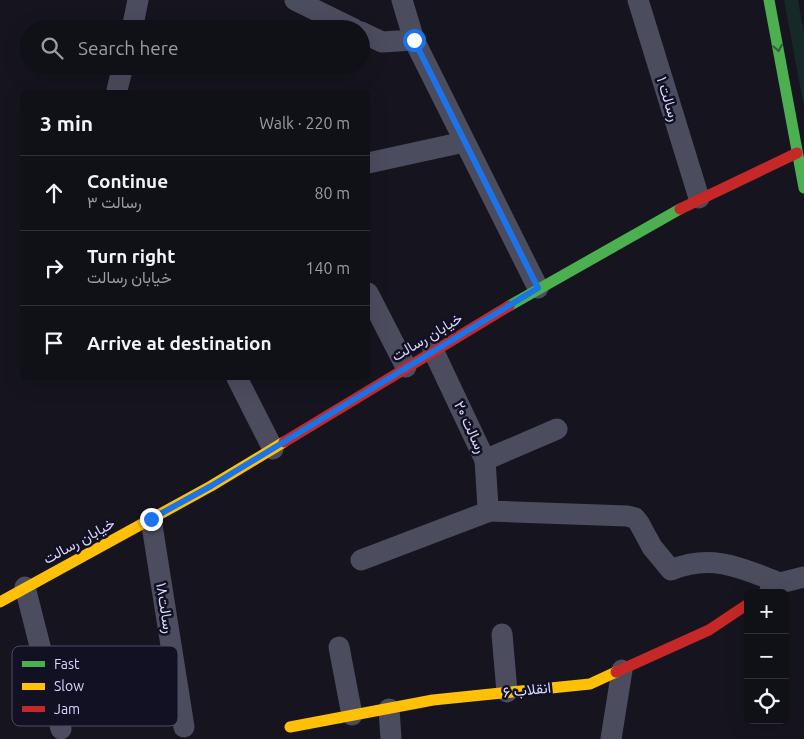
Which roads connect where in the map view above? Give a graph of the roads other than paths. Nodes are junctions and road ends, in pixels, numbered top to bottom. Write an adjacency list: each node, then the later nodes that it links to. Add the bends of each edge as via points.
1 (138, 0): 6 (street)
2 (295, 0): 7 (street)
3 (402, 0): 9 (street)
4 (638, 0): 16 (street, رسالت ۱)
5 (769, 0): 13 (street, one-way to 13)
6 (134, 20)
7 (336, 20)
8 (370, 36): 9 (street, via 382,42)
9 (414, 40): 12 (street)
10 (121, 75): 11 (street)
11 (117, 90)
12 (464, 142): 14 (street); 17 (street)
13 (798, 153): 15 (street); 16 (street, خیابان رسالت)
14 (370, 162)
15 (804, 188)
16 (699, 198): 17 (street, خیابان رسالت)
17 (538, 288): 19 (street, خیابان رسالت)
18 (370, 297): 20 (street)
19 (434, 350): 20 (street, خیابان رسالت); 24 (street, رسالت ۲۰)
20 (406, 367): 23 (street, خیابان رسالت)
21 (237, 380): 23 (street)
22 (557, 429): 24 (street, رسالت ۲۰)
23 (273, 449): 26 (street, خیابان رسالت)
24 (485, 460): 25 (street)
25 (490, 511): 27 (street); 30 (street, via 627,516 639,523 652,547 671,570 684,564 711,560 740,567)
26 (151, 519): 29 (street, خیابان رسالت); 35 (street, رسالت۱۸)
27 (361, 560)
28 (804, 577): 30 (street)
29 (25, 587): 31 (street, خیابان رسالت); 34 (street)
30 (773, 588)
31 (0, 602)
32 (744, 607): 37 (street, انقلاب ۶, via 709,630)
33 (502, 634): 39 (street)
34 (40, 646)
35 (171, 646)
36 (339, 647): 41 (street)
37 (622, 670): 39 (street, انقلاب ۶, via 590,684); 47 (street)
38 (178, 689): 43 (street, رسالت۱۸)
39 (507, 692): 40 (street, انقلاب ۶)
40 (389, 708): 41 (street, انقلاب ۶); 46 (street)
41 (352, 715): 44 (street, انقلاب ۶)
42 (60, 726): 45 (street)
43 (184, 727)
44 (290, 727)
45 (61, 729)
46 (391, 739)
47 (611, 739)

